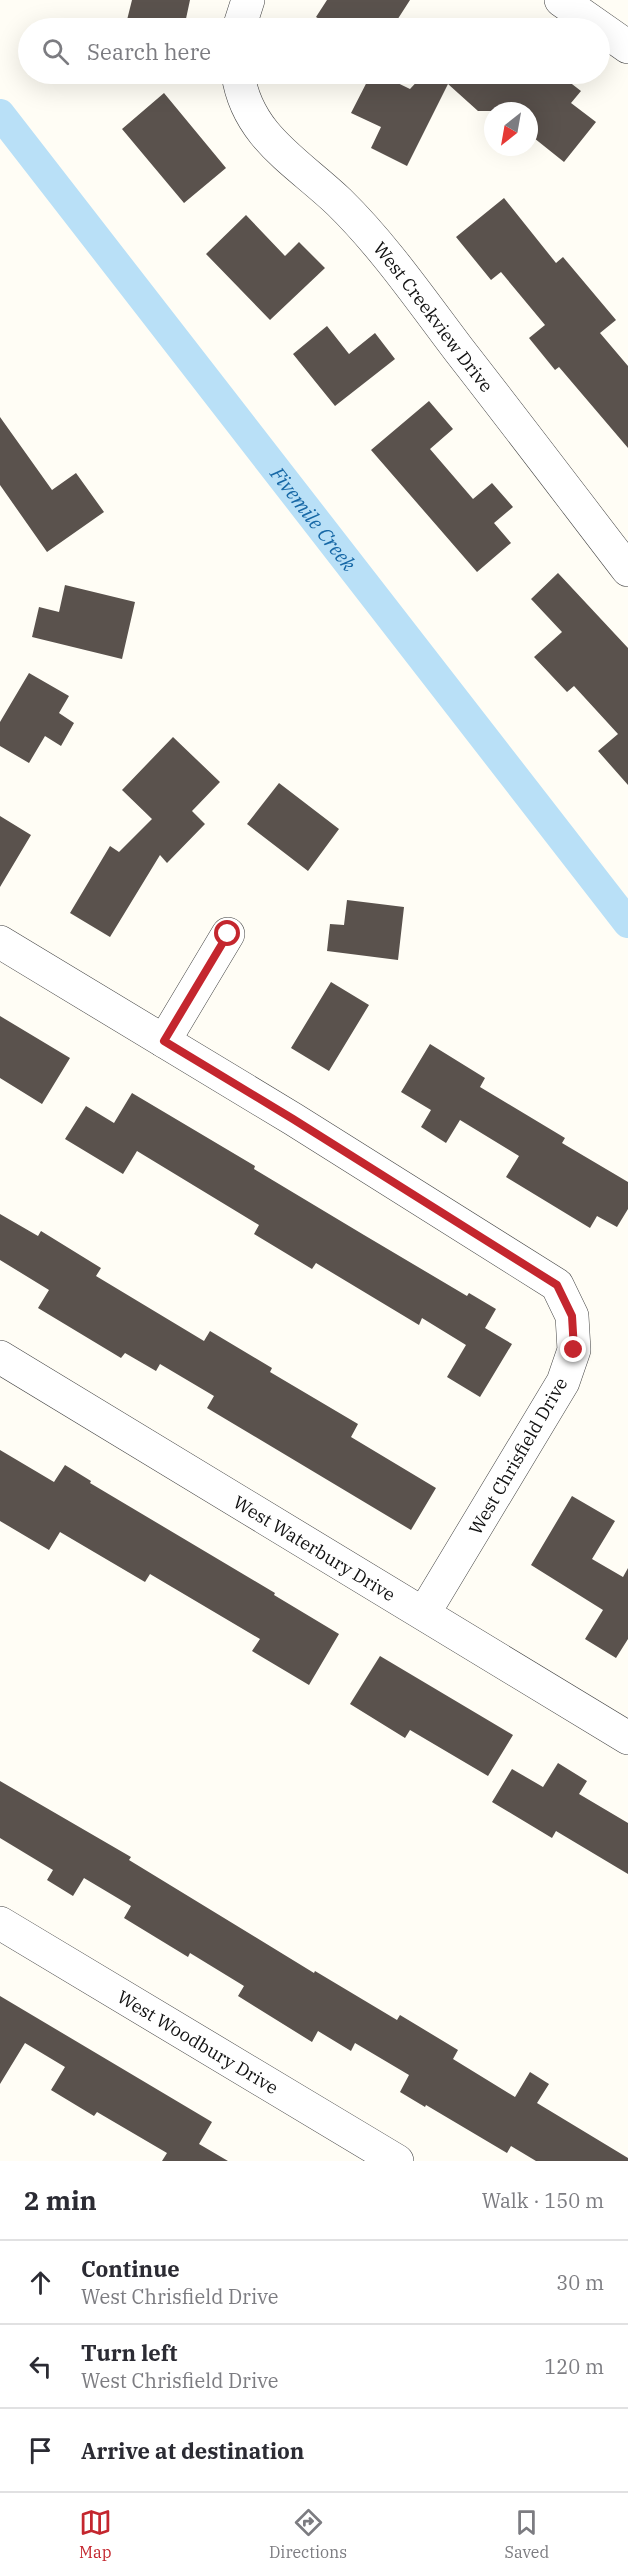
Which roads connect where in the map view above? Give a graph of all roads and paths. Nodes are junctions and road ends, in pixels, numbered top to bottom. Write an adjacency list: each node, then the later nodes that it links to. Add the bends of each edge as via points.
1 (248, 0): 3 (street)
2 (561, 0): 4 (street)
3 (242, 18)
4 (587, 18)
5 (610, 34): 6 (street)
6 (628, 47)
7 (239, 84): 8 (street, West Creekview Drive, via 254,122 339,202 386,254)
8 (628, 570)
9 (228, 934): 11 (street)
10 (0, 942): 11 (street, West Chrisfield Drive)
11 (164, 1041): 13 (street, West Chrisfield Drive, via 557,1285 572,1316 574,1350 563,1382)
12 (0, 1357): 13 (street, West Waterbury Drive)
13 (424, 1614): 14 (street, West Waterbury Drive)
14 (628, 1738)
15 (0, 1923): 16 (street, West Woodbury Drive)
16 (397, 2161)

